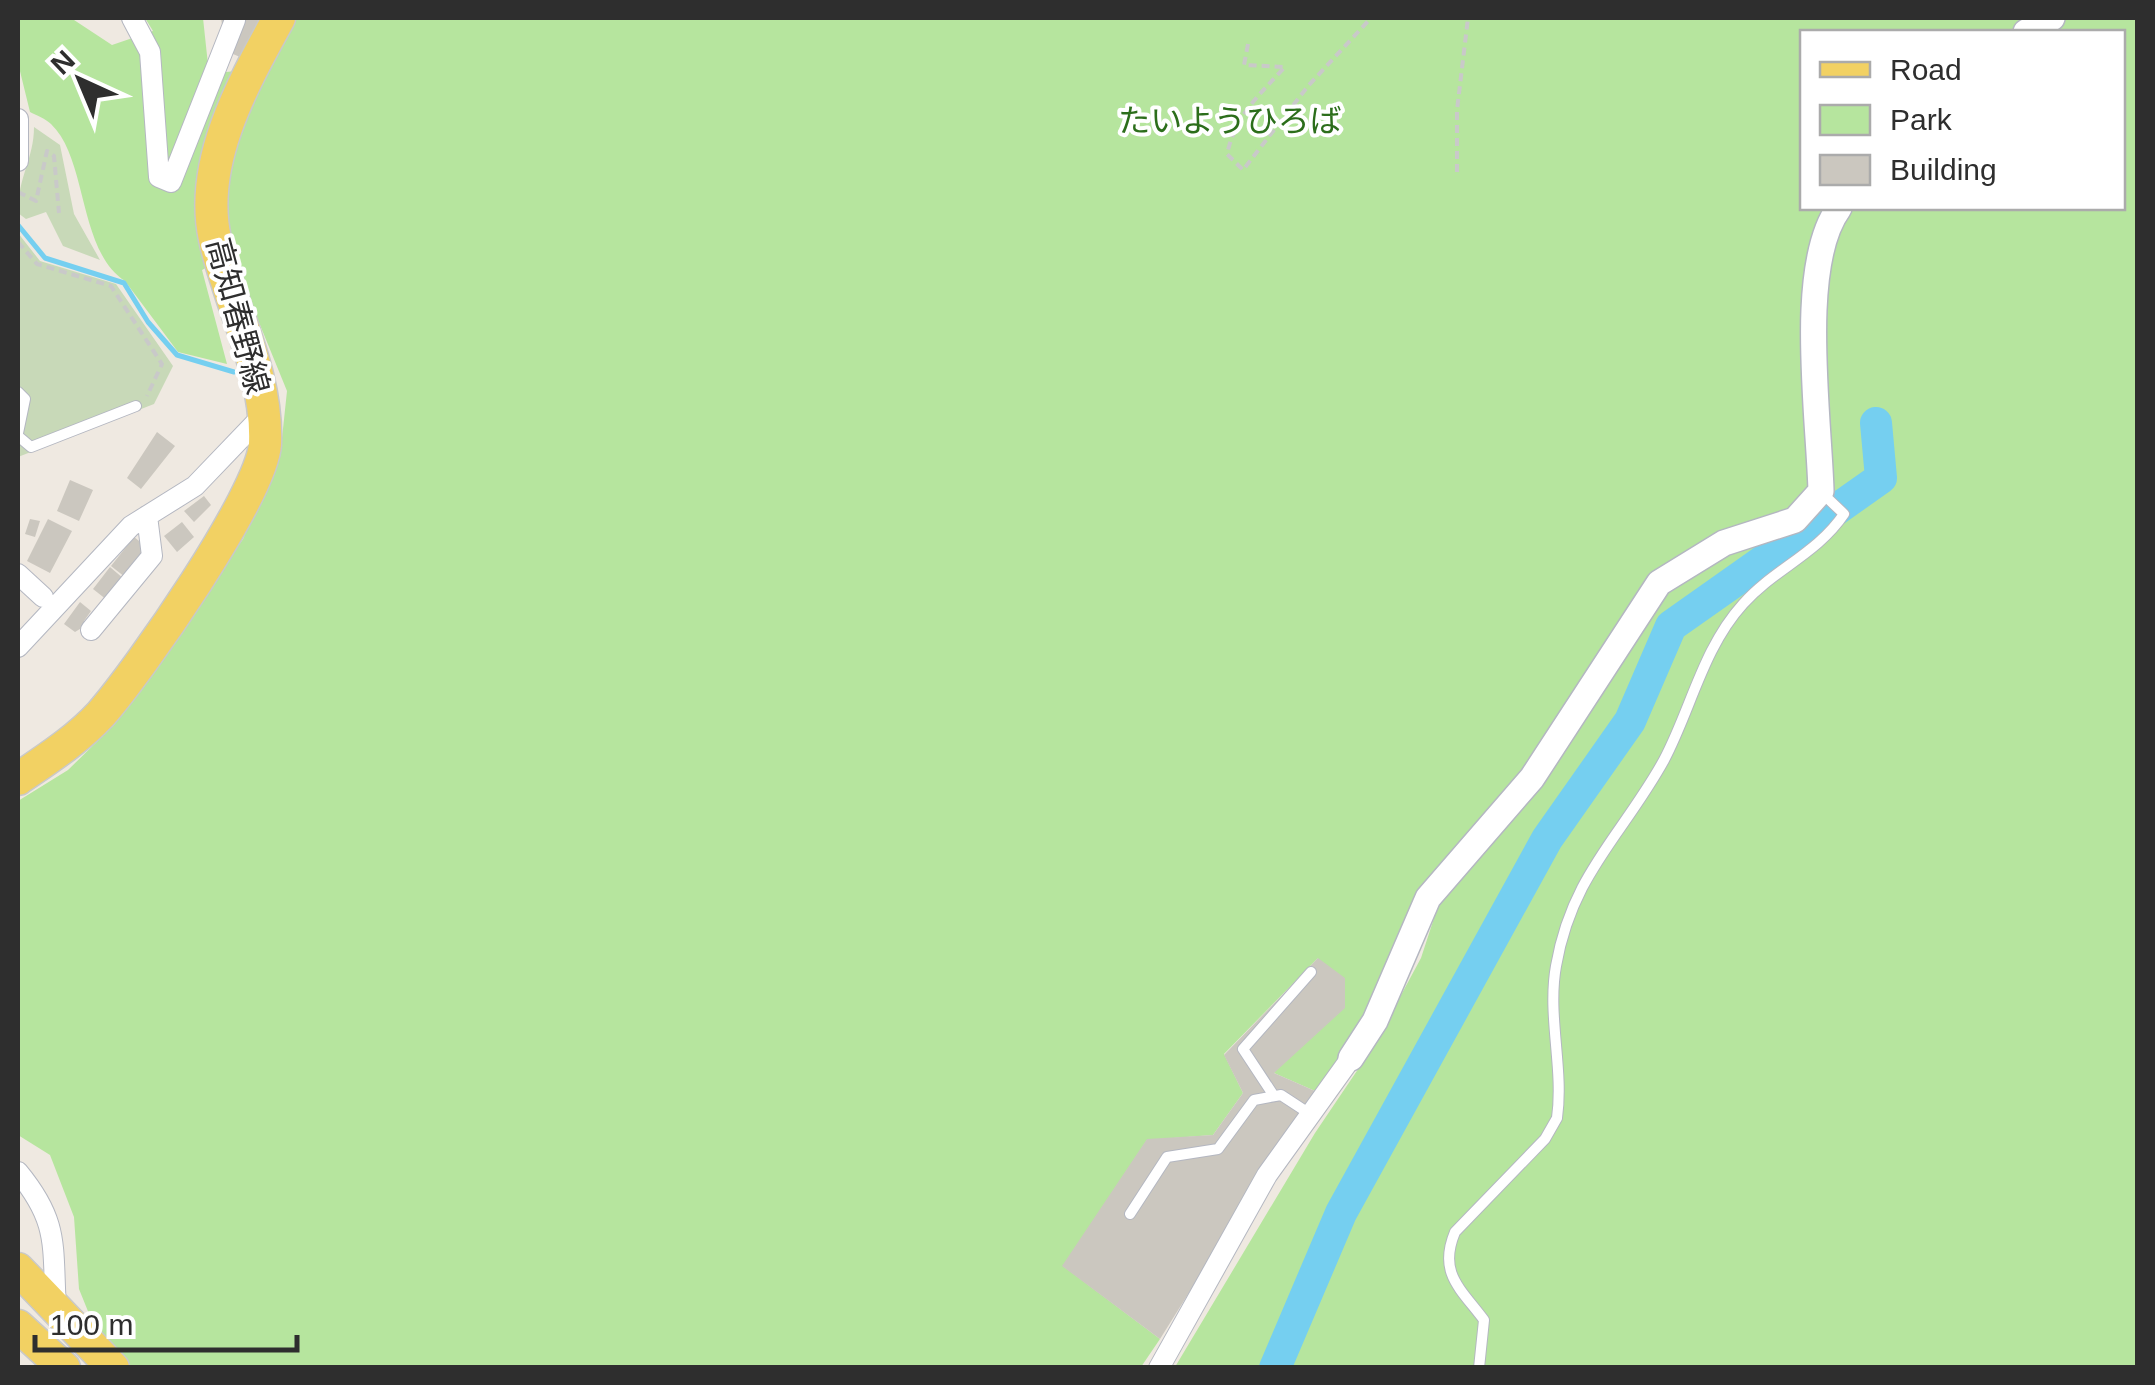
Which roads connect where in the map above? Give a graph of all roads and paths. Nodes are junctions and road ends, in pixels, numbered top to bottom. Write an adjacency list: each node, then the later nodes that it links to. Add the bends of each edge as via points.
1 (132, 18): 6 (street, via 150,52 160,177 171,182)
2 (279, 18): 18 (main road, 高知春野線, via 235,102 213,196 216,242)
3 (1371, 18): 8 (path, via 1243,170 1227,154 1232,133 1240,114 1285,68 1244,65)
4 (1468, 18): 11 (path)
5 (2052, 18): 7 (street)
6 (235, 20)
7 (2030, 30)
8 (1248, 44)
9 (18, 119): 10 (street)
10 (18, 160)
11 (1457, 172)
12 (18, 192): 14 (path, via 36,201 47,150 54,156)
13 (1838, 210): 20 (street, via 1814,271)
14 (59, 213)
15 (18, 242): 17 (path, via 37,264 110,286 162,364)
16 (18, 392): 19 (lane, via 26,399)
17 (136, 406): 19 (lane, via 31,447)
18 (264, 414): 21 (street, via 194,486); 26 (main road, 高知春野線, via 265,448 254,484 127,681 73,740)
19 (18, 435)
20 (1821, 491): 28 (street, via 1795,520 1724,543 1659,583 1532,778 1428,898 1375,1022); 39 (lane, via 1844,514 1827,539 1743,604 1708,660 1664,760 1600,854 1564,925 1554,972 1557,1118 1455,1232 1447,1251 1451,1274 1484,1320)
21 (147, 516): 24 (street, via 152,556); 25 (street)
22 (18, 574): 23 (street)
23 (44, 597)
24 (92, 630)
25 (18, 647)
26 (18, 778)
27 (1310, 972): 29 (lane, via 1243,1049)
28 (1351, 1058): 30 (street)
29 (1274, 1096): 30 (lane); 32 (lane, via 1254,1100 1218,1149 1167,1157)
30 (1310, 1114): 38 (street, via 1267,1175)
31 (18, 1172): 34 (street, via 40,1199 54,1236)
32 (1130, 1214)
33 (18, 1269): 34 (main road)
34 (56, 1308): 37 (main road)
35 (18, 1326): 36 (main road)
36 (64, 1368)
37 (113, 1368)
38 (1159, 1368)
39 (1479, 1368)

